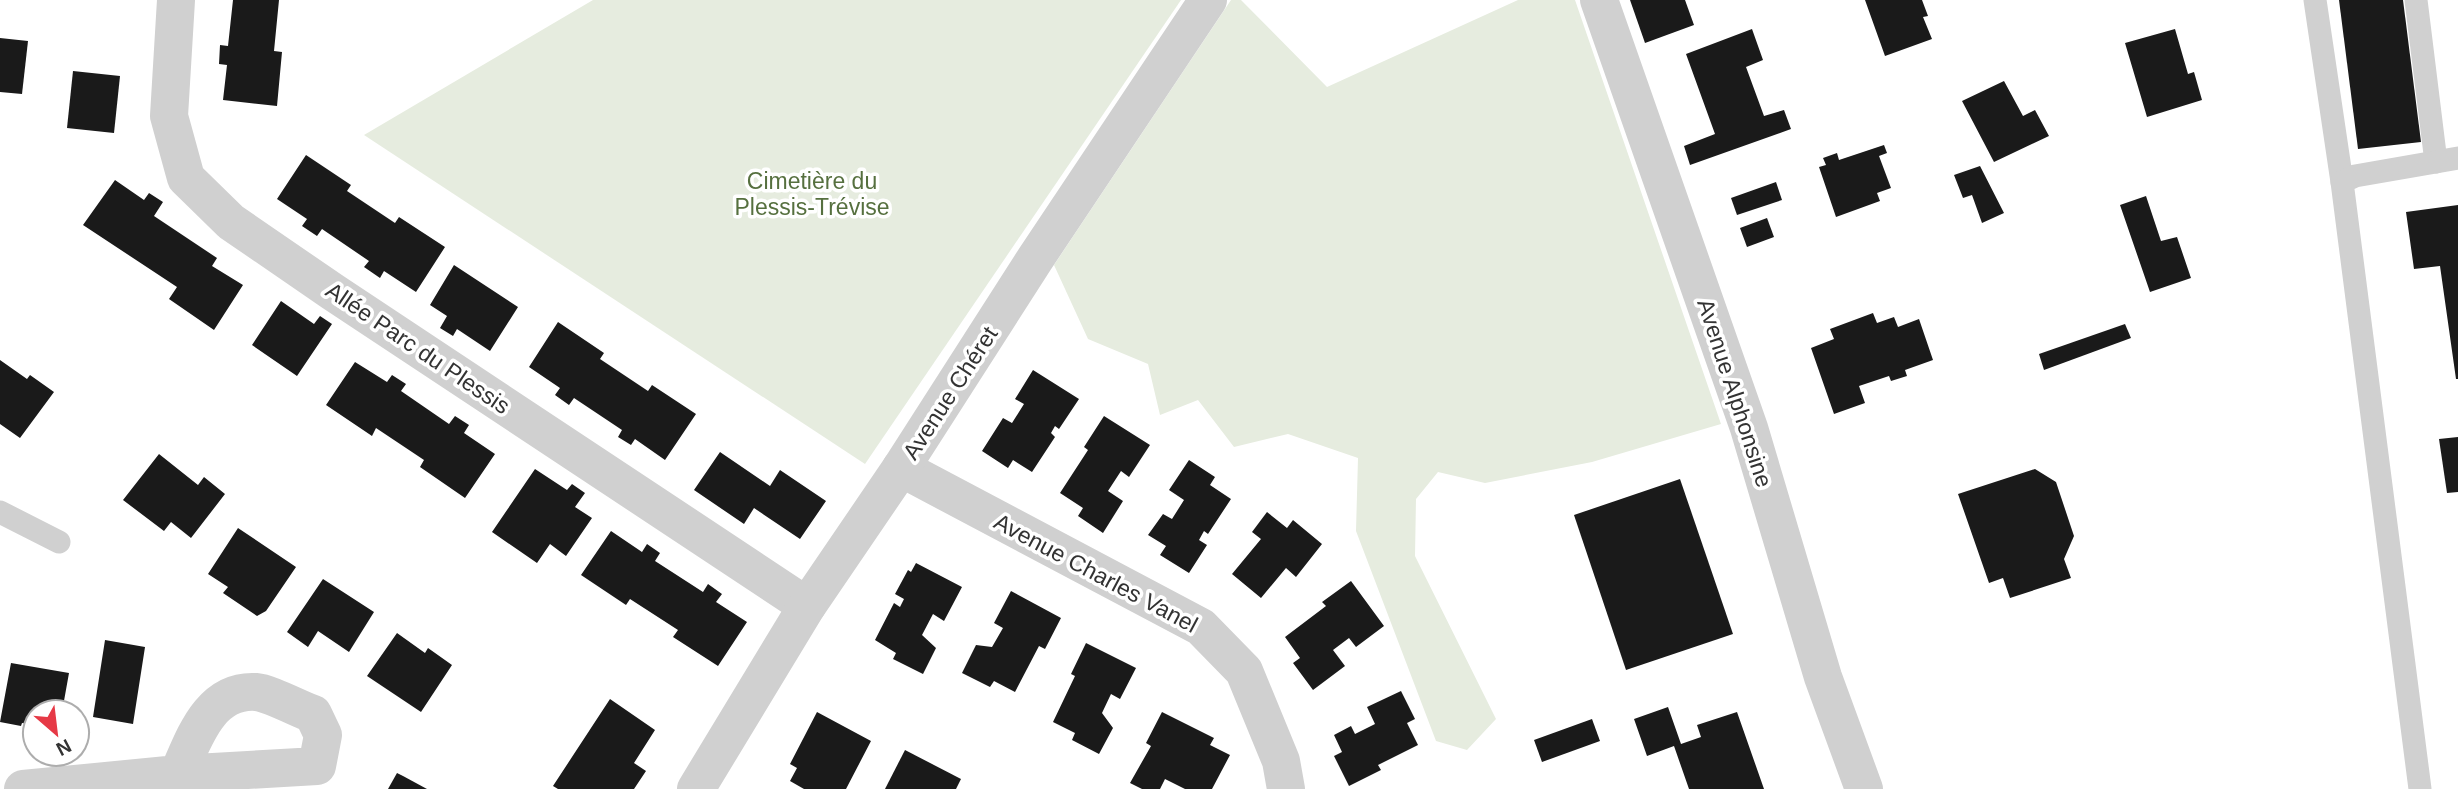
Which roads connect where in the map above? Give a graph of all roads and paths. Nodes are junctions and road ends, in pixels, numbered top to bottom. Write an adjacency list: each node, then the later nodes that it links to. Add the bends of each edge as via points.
1 (1208, 0): 8 (street, Avenue Chéret)
2 (1599, 0): 16 (street, Avenue Alphonsine, via 1749,428 1823,677)
3 (2315, 0): 7 (lane)
4 (2416, 0): 6 (lane)
5 (169, 1): 11 (street, Allée Parc du Plessis, via 169,116 186,178 231,222)
6 (2447, 160): 7 (lane)
7 (2342, 181): 17 (lane)
8 (901, 468): 11 (street, Avenue Chéret); 15 (street, Avenue Charles Vanel, via 1200,626 1244,671 1281,761)
9 (0, 512): 10 (lane)
10 (59, 542)
11 (807, 606): 14 (street, Avenue Chéret)
12 (178, 774): 13 (street)
13 (23, 789)
14 (696, 789)
15 (1286, 789)
16 (1864, 789)
17 (2420, 789)

